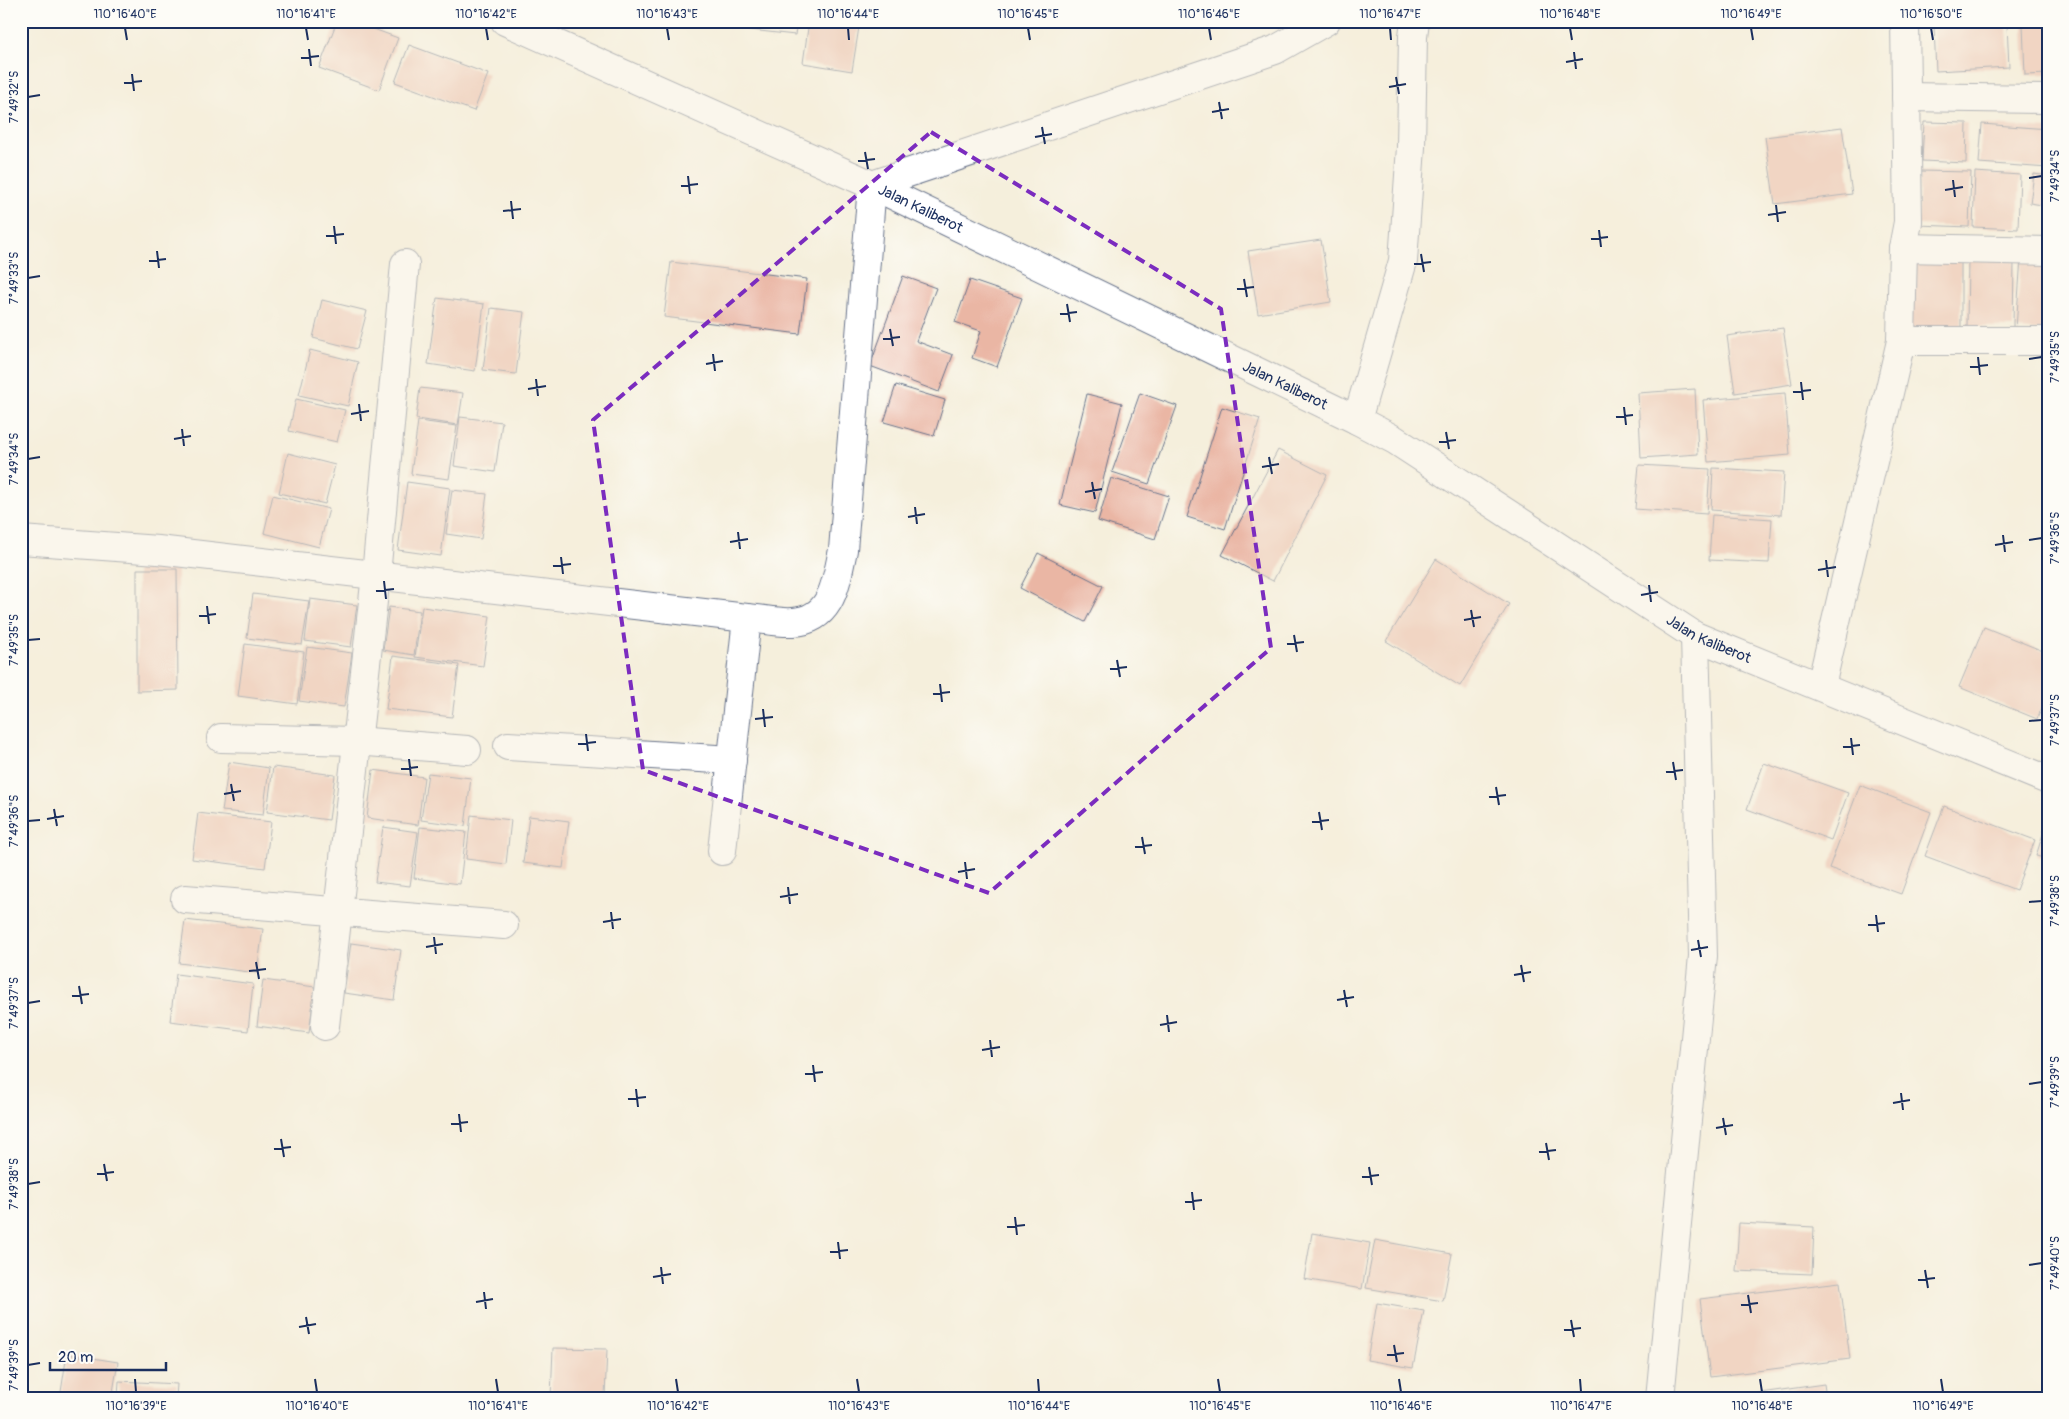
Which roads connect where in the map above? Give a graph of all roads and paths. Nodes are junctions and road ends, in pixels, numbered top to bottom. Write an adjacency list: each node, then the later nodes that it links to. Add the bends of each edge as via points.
1 (505, 21): 7 (street, Jalan Kaliberot)
2 (1326, 21): 7 (street, via 1275,50)
3 (1415, 21): 13 (street, via 1412,147 1403,261)
4 (1905, 21): 5 (street)
5 (1906, 97): 6 (street); 8 (street, via 1908,222)
6 (2048, 99)
7 (872, 185): 13 (street, Jalan Kaliberot); 16 (street, via 843,550 836,580 828,604 817,615 794,622)
8 (1903, 248): 9 (street); 11 (street)
9 (2048, 251)
10 (405, 264): 15 (street)
11 (1901, 341): 12 (street); 18 (street)
12 (2048, 341)
13 (1358, 420): 17 (street, Jalan Kaliberot, via 1395,440)
14 (21, 540): 15 (street, via 158,550)
15 (376, 574): 16 (street); 20 (street)
16 (747, 618): 23 (street)
17 (1695, 636): 18 (street, Jalan Kaliberot); 30 (street, via 1703,956)
18 (1821, 686): 24 (street, Jalan Kaliberot)
19 (221, 738): 20 (street)
20 (356, 741): 22 (street); 27 (street)
21 (508, 746): 23 (street)
22 (468, 750)
23 (732, 760): 25 (street)
24 (2048, 780)
25 (722, 850)
26 (185, 899): 27 (street)
27 (338, 912): 28 (street); 29 (street)
28 (504, 926)
29 (325, 1026)
30 (1660, 1398)

